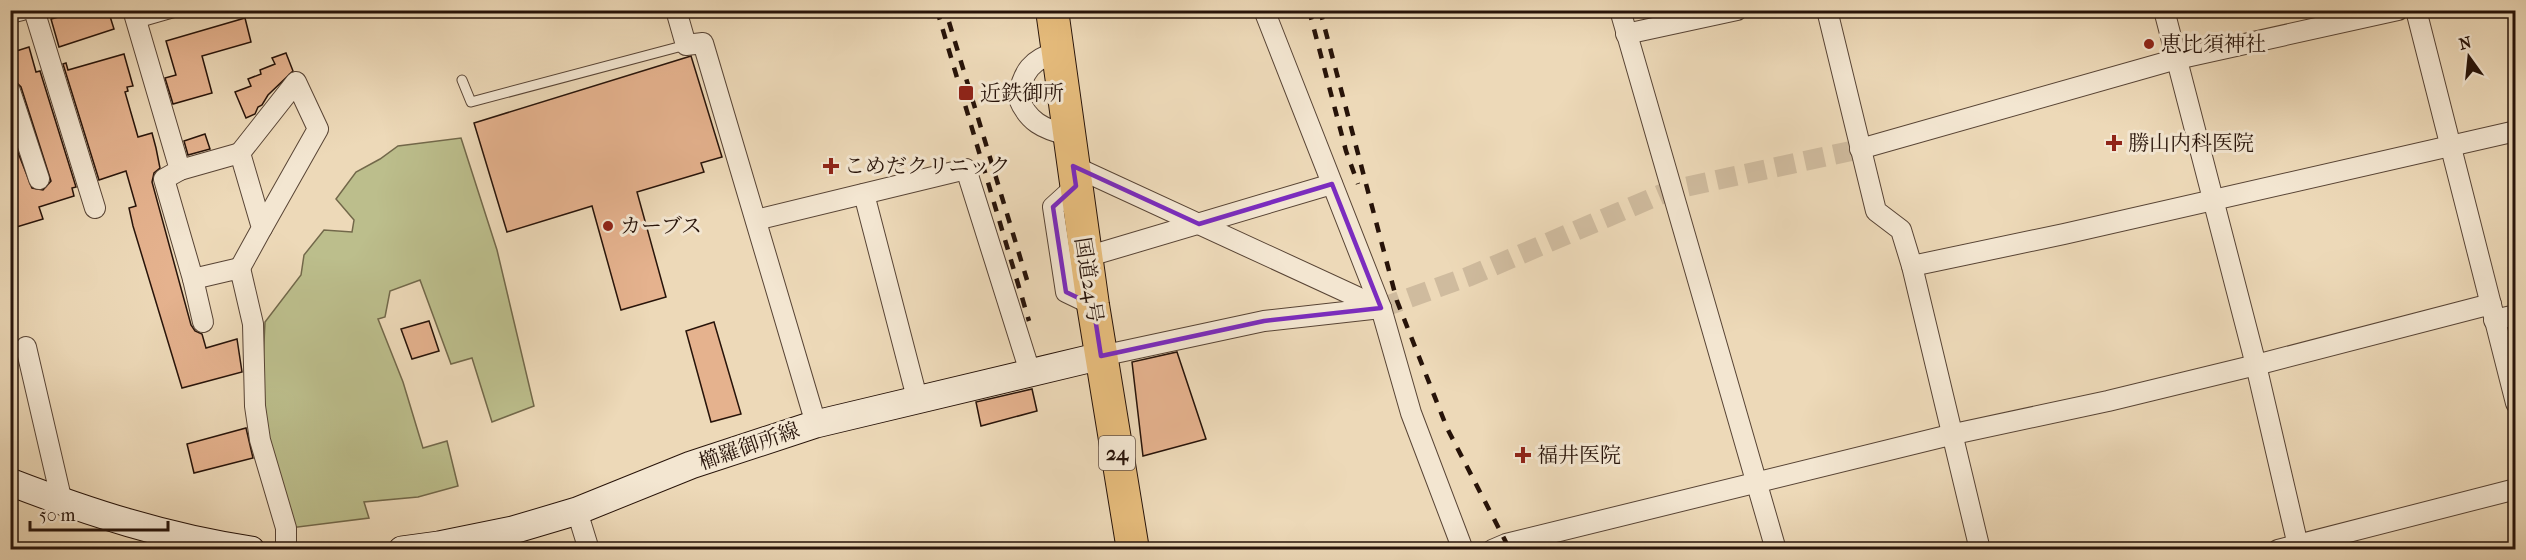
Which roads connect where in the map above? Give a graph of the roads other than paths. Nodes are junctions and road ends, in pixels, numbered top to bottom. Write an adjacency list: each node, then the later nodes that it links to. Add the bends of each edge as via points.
1 (22, 10): 13 (street)
2 (34, 10): 32 (street)
3 (183, 10): 14 (lane)
4 (676, 10): 16 (street)
5 (1052, 10): 17 (highway, 国道24号 / 24)
6 (1264, 10): 29 (street)
7 (1620, 10): 15 (street)
8 (1737, 10): 15 (street)
9 (1827, 10): 24 (street)
10 (2163, 10): 18 (street)
11 (2398, 10): 18 (street)
12 (2416, 10): 23 (street)
13 (10, 13)
14 (136, 16): 26 (street)
15 (1626, 34): 54 (street)
16 (686, 45): 19 (lane, via 471,102); 33 (street, via 703,43)
17 (1058, 52): 22 (highway, 国道24号 / 24); 22 (street, via 1040,59 1023,75 1018,97 1032,122)
18 (2177, 59): 24 (street); 31 (street)
19 (462, 80)
20 (10, 91): 28 (street)
21 (2516, 131): 23 (street)
22 (1068, 135): 27 (highway, 国道24号 / 24)
23 (2451, 146): 31 (street); 42 (street)
24 (1860, 149): 37 (street, via 1876,211 1901,230)
25 (240, 153): 26 (street); 35 (street); 35 (street, via 296,82 318,129)
26 (180, 170): 39 (street, via 165,179)
27 (1074, 176): 34 (street); 36 (highway, 国道24号 / 24); 40 (street, via 1053,207 1066,292)
28 (39, 179)
29 (1332, 184): 34 (street); 41 (street)
30 (864, 194): 33 (street); 48 (street, via 966,169); 49 (street)
31 (2212, 199): 37 (street); 47 (street)
32 (95, 208)
33 (756, 220): 51 (street)
34 (1199, 224): 36 (street); 41 (street)
35 (262, 228): 38 (street)
36 (1086, 257): 40 (highway, 国道24号 / 24)
37 (1912, 266): 52 (street)
38 (240, 268): 39 (street); 61 (street, via 253,324 260,440 286,528)
39 (193, 279): 44 (street)
40 (1093, 304): 46 (highway, 国道24号 / 24)
41 (1381, 308): 46 (street, via 1264,321); 65 (street, via 1411,413)
42 (2493, 312): 43 (street); 47 (street); 50 (street)
43 (2516, 315)
44 (203, 322)
45 (26, 347): 56 (street)
46 (1101, 356): 48 (main road, 櫛羅御所線); 64 (highway, 国道24号 / 24)
47 (2256, 365): 52 (street); 59 (street)
48 (1030, 372): 49 (main road, 櫛羅御所線)
49 (917, 398): 51 (main road, 櫛羅御所線)
50 (2516, 404)
51 (816, 424): 57 (main road, 櫛羅御所線, via 691,465)
52 (1954, 434): 54 (street); 68 (street)
53 (10, 482): 56 (main road)
54 (1757, 484): 66 (street); 67 (street)
55 (2516, 489): 59 (street)
56 (62, 502): 58 (main road)
57 (576, 511): 62 (main road, 櫛羅御所線, via 513,530); 63 (street)
58 (169, 542): 60 (main road)
59 (2299, 547): 69 (street)
60 (250, 549)
61 (286, 549)
62 (402, 549)
63 (589, 549)
64 (1133, 549)
65 (1463, 549)
66 (1492, 549)
67 (1776, 549)
68 (1980, 549)
69 (2278, 549)

